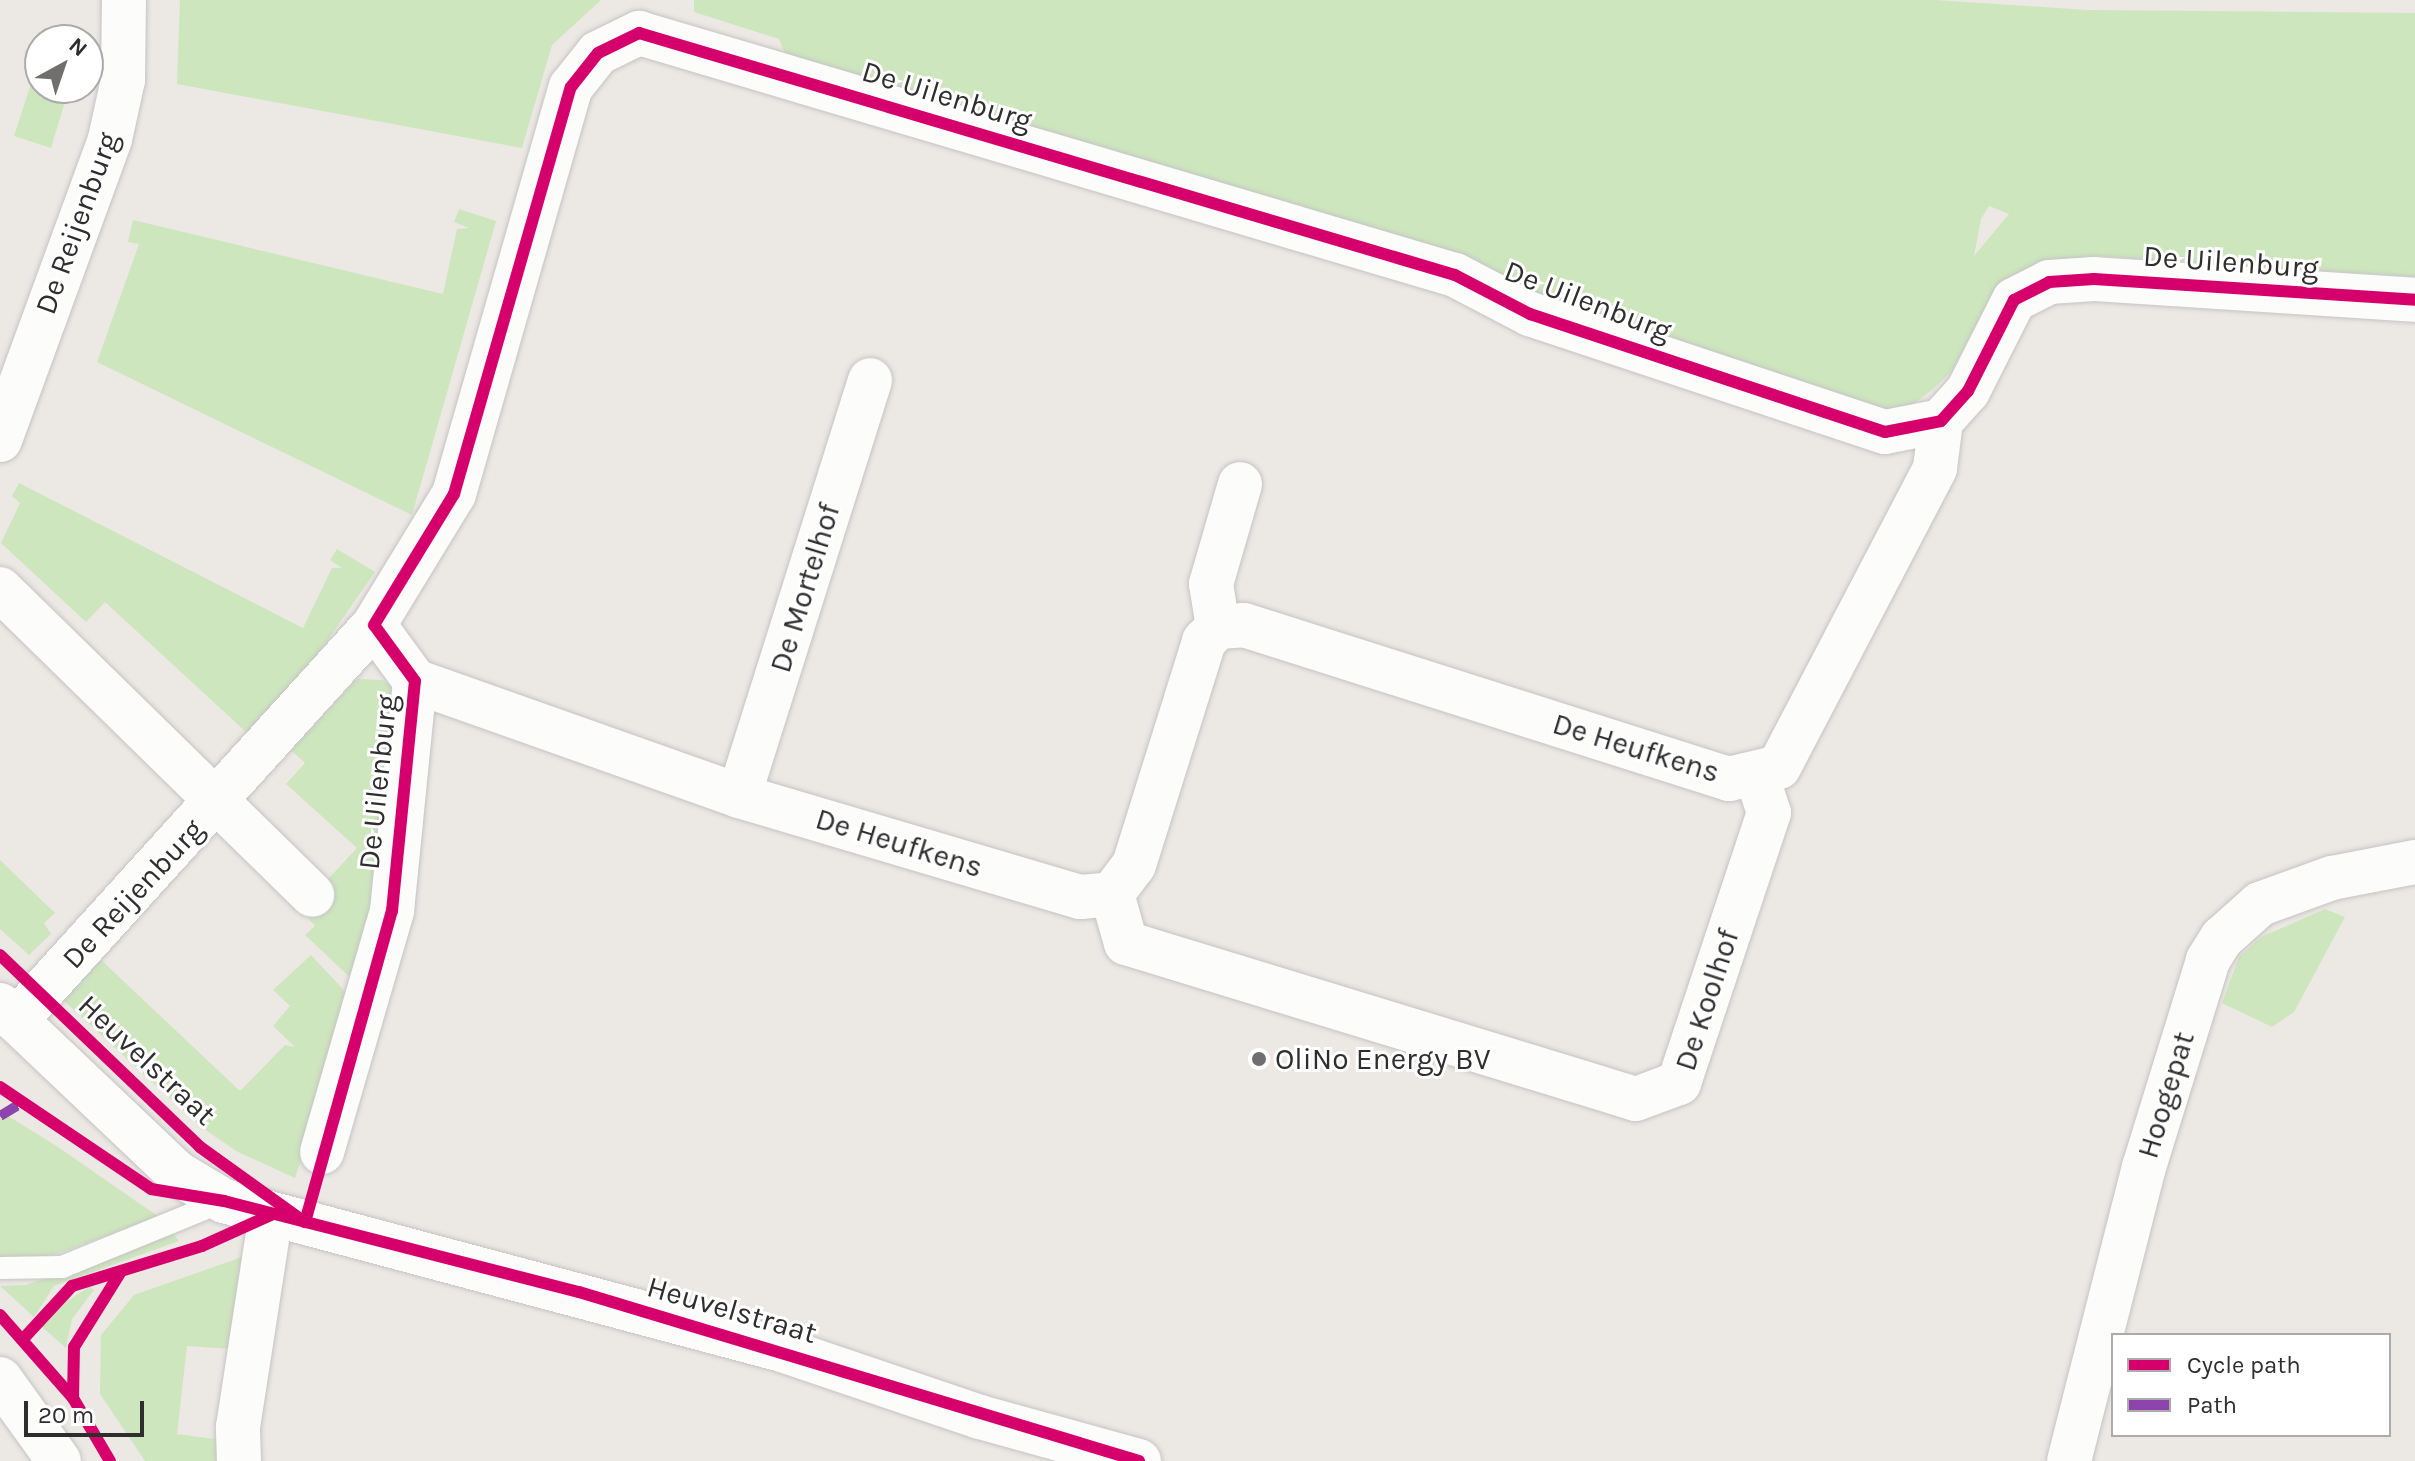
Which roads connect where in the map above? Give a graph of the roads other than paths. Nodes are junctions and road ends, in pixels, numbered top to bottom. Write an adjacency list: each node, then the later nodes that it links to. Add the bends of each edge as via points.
1 (124, 0): 5 (street, De Reijenburg, via 123,80 110,139)
2 (2415, 300): 4 (street, De Uilenburg, via 2094,279 2049,282 2014,300 1968,391)
3 (870, 380): 12 (street, De Mortelhof)
4 (1941, 421): 8 (street, De Uilenburg, via 1885,432 1530,314 1455,275 639,33 598,53 571,87 454,494); 11 (street, De Heufkens, via 1935,468 1779,767)
5 (0, 440)
6 (1240, 484): 9 (street, via 1211,584)
7 (0, 589): 13 (street, De Reijenburg)
8 (374, 625): 10 (street, De Uilenburg); 13 (street, De Reijenburg)
9 (1218, 627): 11 (street, De Heufkens, via 1244,625 1729,779); 15 (street, via 1204,641 1134,865)
10 (415, 681): 12 (street, De Heufkens); 18 (street, De Uilenburg, via 392,911)
11 (1756, 773): 15 (street, De Koolhof, via 1769,813 1679,1083 1636,1099 1126,943)
12 (739, 796): 15 (street, De Heufkens, via 1080,897)
13 (218, 803): 16 (street, De Reijenburg); 17 (street, De Reijenburg)
14 (2415, 862): 26 (street, Hoogepat, via 2332,878 2260,904 2222,938 2208,960 2144,1167)
15 (1112, 894)
16 (312, 895)
17 (8, 1013): 19 (street, Heuvelstraat, via 177,1173)
18 (322, 1152)
19 (224, 1201): 20 (street, Heuvelstraat); 21 (lane, via 62,1267)
20 (271, 1215): 24 (street, via 238,1427); 25 (street, Heuvelstraat, via 666,1317)
21 (0, 1268)
22 (0, 1379): 23 (street)
23 (59, 1461)
24 (239, 1461)
25 (1139, 1461)
26 (2069, 1461)

